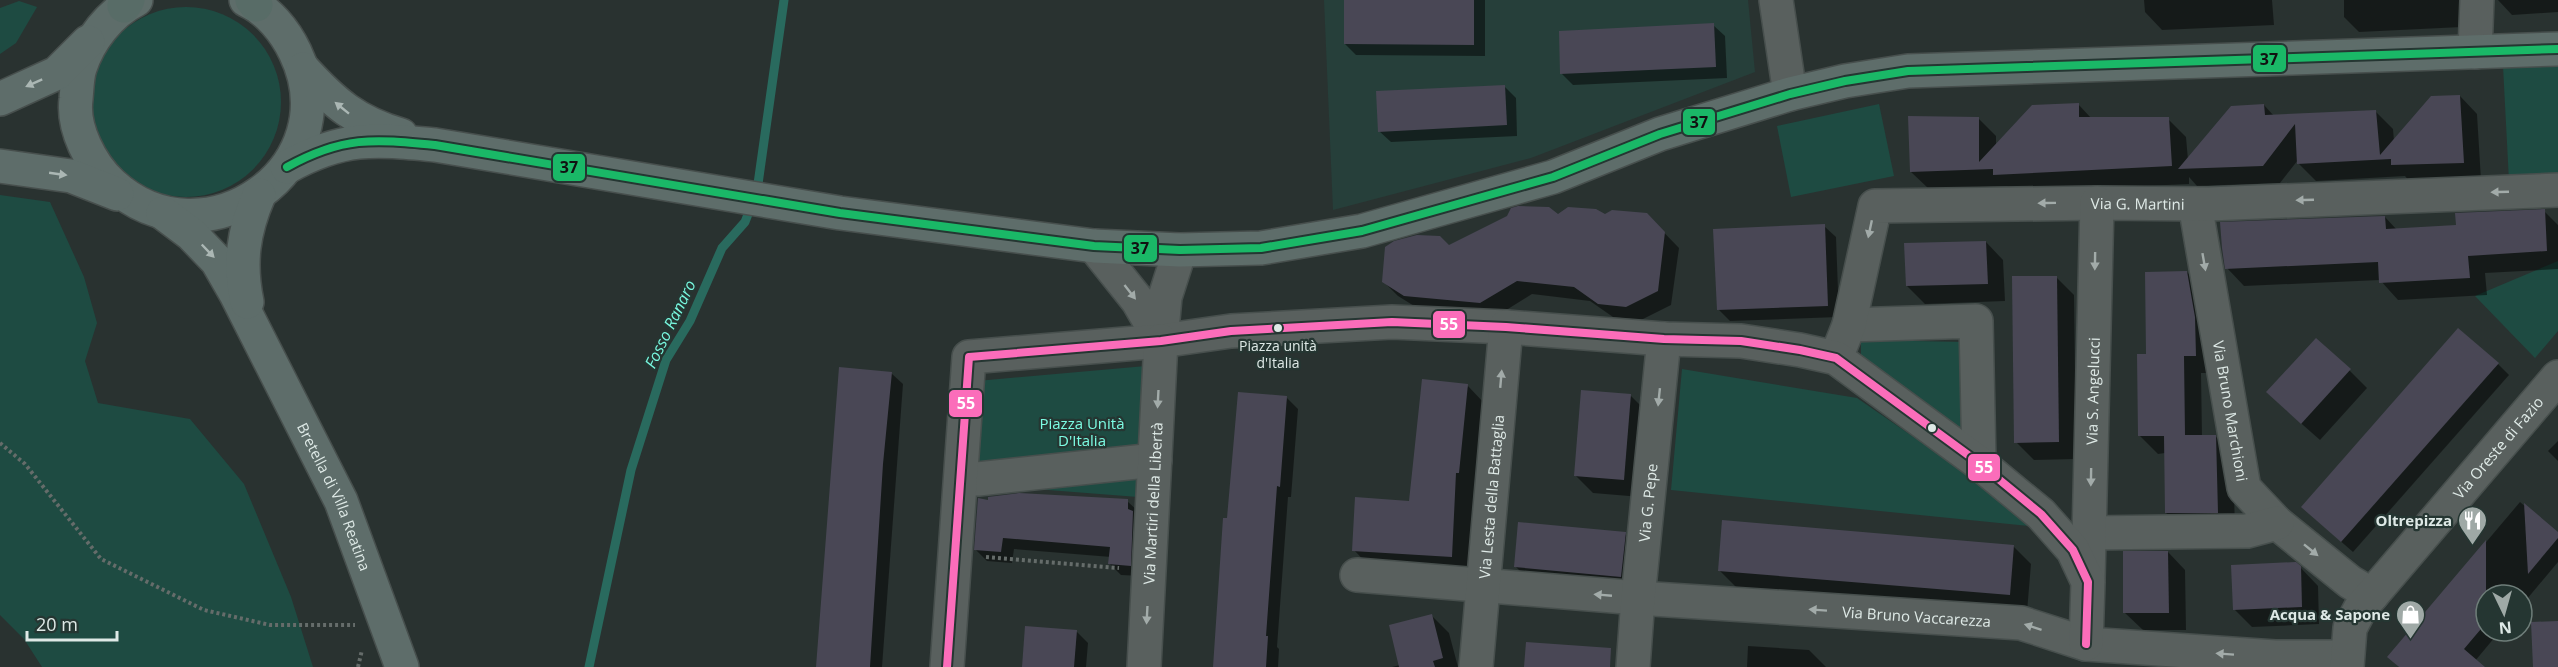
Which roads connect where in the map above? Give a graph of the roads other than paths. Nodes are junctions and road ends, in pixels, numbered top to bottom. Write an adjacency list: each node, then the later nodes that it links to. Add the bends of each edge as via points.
1 (1776, 0): 9 (street)
2 (2477, 0): 7 (street)
3 (129, 2): 5 (main road)
4 (252, 2): 8 (main road, via 286,33)
5 (96, 35): 10 (main road, one-way to 10, via 57,73); 16 (main road, via 80,68 75,105 82,141 100,173)
6 (2558, 49): 7 (main road)
7 (2475, 52): 9 (main road, via 1908,71)
8 (303, 69): 11 (main road, one-way to 8, via 387,131 350,114); 13 (main road, via 308,102 302,136)
9 (1790, 94): 21 (main road, via 1660,134 1553,177 1362,231 1261,248)
10 (0, 99)
11 (435, 145): 13 (main road, via 383,140 344,143 314,152); 20 (main road, via 840,213)
12 (0, 166): 16 (main road, one-way to 16, via 71,176)
13 (287, 167): 15 (main road)
14 (2558, 190): 18 (street, Via G. Martini, one-way to 18)
15 (259, 195): 19 (main road, via 229,210 196,217); 24 (main road, via 244,233 242,254 243,282)
16 (127, 198): 19 (main road)
17 (2097, 202): 18 (street, Via G. Martini); 22 (street, Via G. Martini, one-way to 22, via 1875,206); 33 (street, Via S. Angelucci, one-way to 33)
18 (2194, 204): 32 (street, Via Bruno Marchioni, one-way to 32, via 2244,488)
19 (163, 213): 24 (main road, one-way to 24, via 218,261)
20 (1094, 246): 21 (main road); 26 (street, one-way to 26, via 1138,302)
21 (1180, 250): 26 (street, Via Martiri della Libertà, via 1165,297)
22 (1849, 325): 27 (street, Via G. Martini); 30 (street, via 1976,321)
23 (1506, 327): 25 (street); 26 (street, via 1392,322 1231,331); 36 (street, Via Lesta della Battaglia, one-way to 23)
24 (254, 333): 42 (main road, Bretella di Villa Reatina, via 341,501)
25 (1664, 339): 27 (street, via 1741,341); 38 (street, Via G. Pepe, one-way to 38)
26 (1161, 340): 29 (street, Via Martiri della Libertà, one-way to 29); 31 (street, via 969,357)
27 (1836, 358): 30 (street)
28 (2558, 377): 37 (street, Via Oreste di Fazio)
29 (1155, 460): 31 (street, via 978,479); 44 (street, Via Martiri della Libertà, one-way to 44)
30 (1979, 463): 35 (street, via 2041,514 2073,549)
31 (961, 477): 43 (street)
32 (2277, 523): 33 (street, via 2247,531); 37 (street, Via Bruno Marchioni, one-way to 37)
33 (2090, 532): 35 (street, Via S. Angelucci)
34 (1357, 575): 36 (street, Via Bruno Vaccarezza)
35 (2088, 582): 39 (street, Via S. Angelucci)
36 (1483, 586): 38 (street, Via Bruno Vaccarezza, one-way to 36); 45 (street, Via Lesta della Battaglia)
37 (2372, 595): 41 (street, Via Oreste di Fazio, via 2350,628)
38 (1638, 598): 39 (street, Via Bruno Vaccarezza, one-way to 38, via 2020,623); 46 (street, Via G. Pepe)
39 (2086, 644): 40 (street, Via Bruno Vaccarezza, one-way to 39)
40 (2271, 662): 41 (street, Via Bruno Vaccarezza)
41 (2347, 662)
42 (402, 667)
43 (947, 667)
44 (1144, 667)
45 (1476, 667)
46 (1633, 667)

